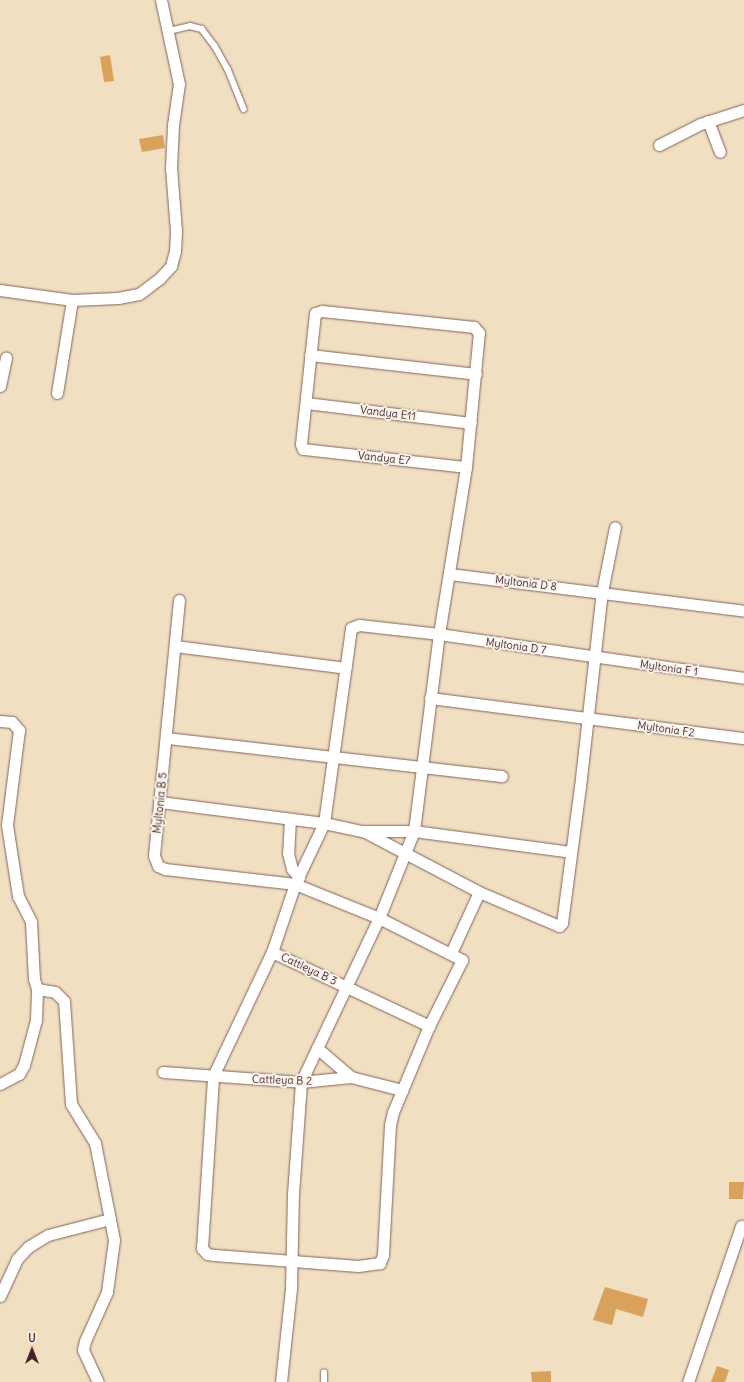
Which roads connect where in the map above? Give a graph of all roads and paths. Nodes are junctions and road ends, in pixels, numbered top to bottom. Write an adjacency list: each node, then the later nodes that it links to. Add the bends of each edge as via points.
1 (161, 0): 2 (street)
2 (169, 30): 3 (lane, via 190,26 202,29 228,68); 9 (street, via 179,84 173,125 172,168 176,231 171,266 159,279 138,294 104,300)
3 (244, 109)
4 (744, 110): 5 (street)
5 (708, 121): 6 (street); 7 (street)
6 (659, 145)
7 (720, 152)
8 (0, 290): 9 (street)
9 (72, 300): 14 (street)
10 (310, 355): 12 (street); 12 (street, via 315,314 322,311 474,326 479,333); 15 (street)
11 (6, 358): 13 (street)
12 (476, 374): 16 (street)
13 (0, 386)
14 (57, 393)
15 (306, 403): 16 (street, Vandya E11); 17 (street, Vandya E7, via 302,448)
16 (471, 423): 17 (street)
17 (466, 467): 19 (street)
18 (615, 527): 20 (street)
19 (449, 574): 20 (street, Myltonia D 8); 23 (street)
20 (602, 592): 22 (street, Myltonia D 8); 25 (street)
21 (179, 600): 24 (street, Myltonia B 5)
22 (744, 611)
23 (439, 634): 25 (street, Myltonia D 7); 26 (street, Myltonia D 7, via 354,626 349,630); 28 (street)
24 (175, 646): 26 (street); 31 (street, Myltonia B 5)
25 (594, 657): 27 (street, Myltonia F 1); 29 (street)
26 (346, 668): 33 (street, Myltonia D 7)
27 (744, 678)
28 (430, 698): 29 (street, Myltonia F2); 34 (street)
29 (587, 718): 32 (street, Myltonia F2); 41 (street)
30 (0, 721): 49 (street, via 12,722 19,730 7,825 18,896 31,922)
31 (167, 738): 33 (street); 36 (street, Myltonia B 5)
32 (744, 738)
33 (335, 757): 34 (street); 38 (street, Myltonia D 7)
34 (424, 766): 35 (street); 40 (street)
35 (502, 776)
36 (160, 802): 37 (street); 43 (street, Myltonia B 5, via 154,856 158,866 165,869)
37 (290, 819): 38 (street); 43 (street, via 288,853)
38 (324, 823): 39 (street); 43 (street, Myltonia D 7)
39 (363, 831): 40 (street); 42 (street)
40 (414, 831): 41 (street); 42 (street)
41 (571, 852): 44 (street, via 562,924 559,926)
42 (405, 855): 44 (street); 45 (street)
43 (297, 880): 45 (street); 46 (street, Myltonia D 7)
44 (479, 892): 47 (street)
45 (379, 918): 47 (street); 48 (street)
46 (272, 952): 48 (street, Cattleya B 3); 53 (street, Myltonia D 7)
47 (451, 953): 50 (street, via 462,960 461,965)
48 (346, 986): 50 (street, Cattleya B 3); 51 (street)
49 (37, 989): 56 (street, via 36,1020 24,1065 20,1074); 58 (street, via 55,992 64,1001 71,1104 95,1142)
50 (429, 1026): 57 (street)
51 (317, 1048): 54 (street, Cattleya B 2); 55 (street)
52 (163, 1072): 53 (street, Cattleya B 2)
53 (214, 1076): 55 (street, Cattleya B 2); 60 (street, via 202,1248 207,1254)
54 (351, 1078): 55 (street, Cattleya B 2); 57 (street, Cattleya B 2)
55 (301, 1082): 60 (street)
56 (0, 1084)
57 (402, 1090): 60 (street, via 390,1125 382,1260 376,1265 358,1266)
58 (110, 1219): 61 (street, via 48,1235 28,1247 17,1259); 63 (street, via 114,1240 108,1292 85,1341 84,1350)
59 (741, 1226): 66 (street)
60 (292, 1261): 64 (street)
61 (0, 1296)
62 (324, 1373): 65 (lane)
63 (98, 1382)
64 (281, 1382)
65 (324, 1382)
66 (688, 1382)

